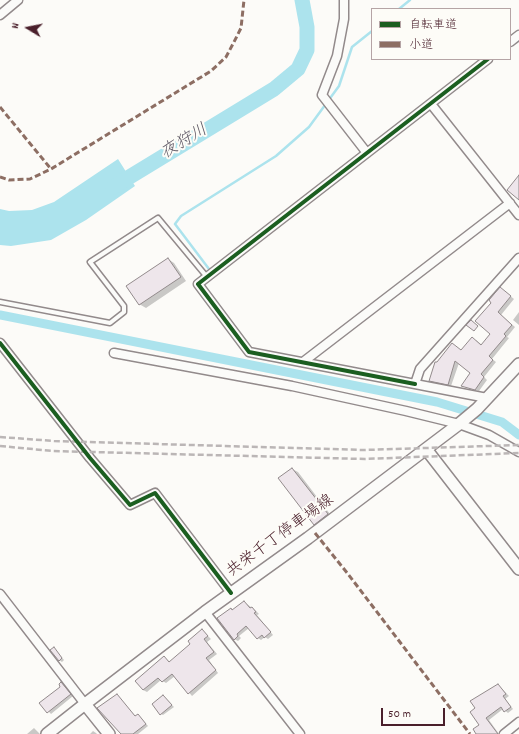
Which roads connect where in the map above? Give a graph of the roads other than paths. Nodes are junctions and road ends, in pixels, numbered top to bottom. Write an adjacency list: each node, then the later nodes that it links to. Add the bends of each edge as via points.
1 (18, 0): 3 (street)
2 (344, 0): 8 (street, via 344,19 337,56 322,95)
3 (0, 15)
4 (519, 35): 5 (street)
5 (511, 41)
6 (487, 60): 7 (street)
7 (431, 104): 8 (street); 9 (street)
8 (367, 153): 12 (street)
9 (510, 203): 10 (street); 16 (street)
10 (519, 215)
11 (519, 258): 18 (street, via 420,369)
12 (207, 277): 13 (lane, via 158,218 90,262 124,306 124,312 110,323); 16 (street, via 198,284 249,352)
13 (0, 302)
14 (0, 343): 24 (street, via 130,505 155,493)
15 (114, 353): 20 (street, via 292,386)
16 (303, 362): 18 (street)
17 (519, 364): 19 (main road, 共栄千丁停車場線)
18 (415, 384): 19 (street)
19 (487, 398): 20 (main road, 共栄千丁停車場線)
20 (459, 424): 21 (main road, 共栄千丁停車場線); 22 (street, via 489,435)
21 (426, 449): 23 (main road); 24 (main road, 共栄千丁停車場線)
22 (519, 452)
23 (519, 569)
24 (231, 593): 26 (main road, 共栄千丁停車場線)
25 (0, 594): 27 (street)
26 (205, 612): 27 (main road, 共栄千丁停車場線); 31 (street)
27 (85, 704): 29 (main road, 共栄千丁停車場線); 30 (main road)
28 (519, 722): 32 (street)
29 (47, 734)
30 (109, 734)
31 (300, 734)
32 (504, 734)

